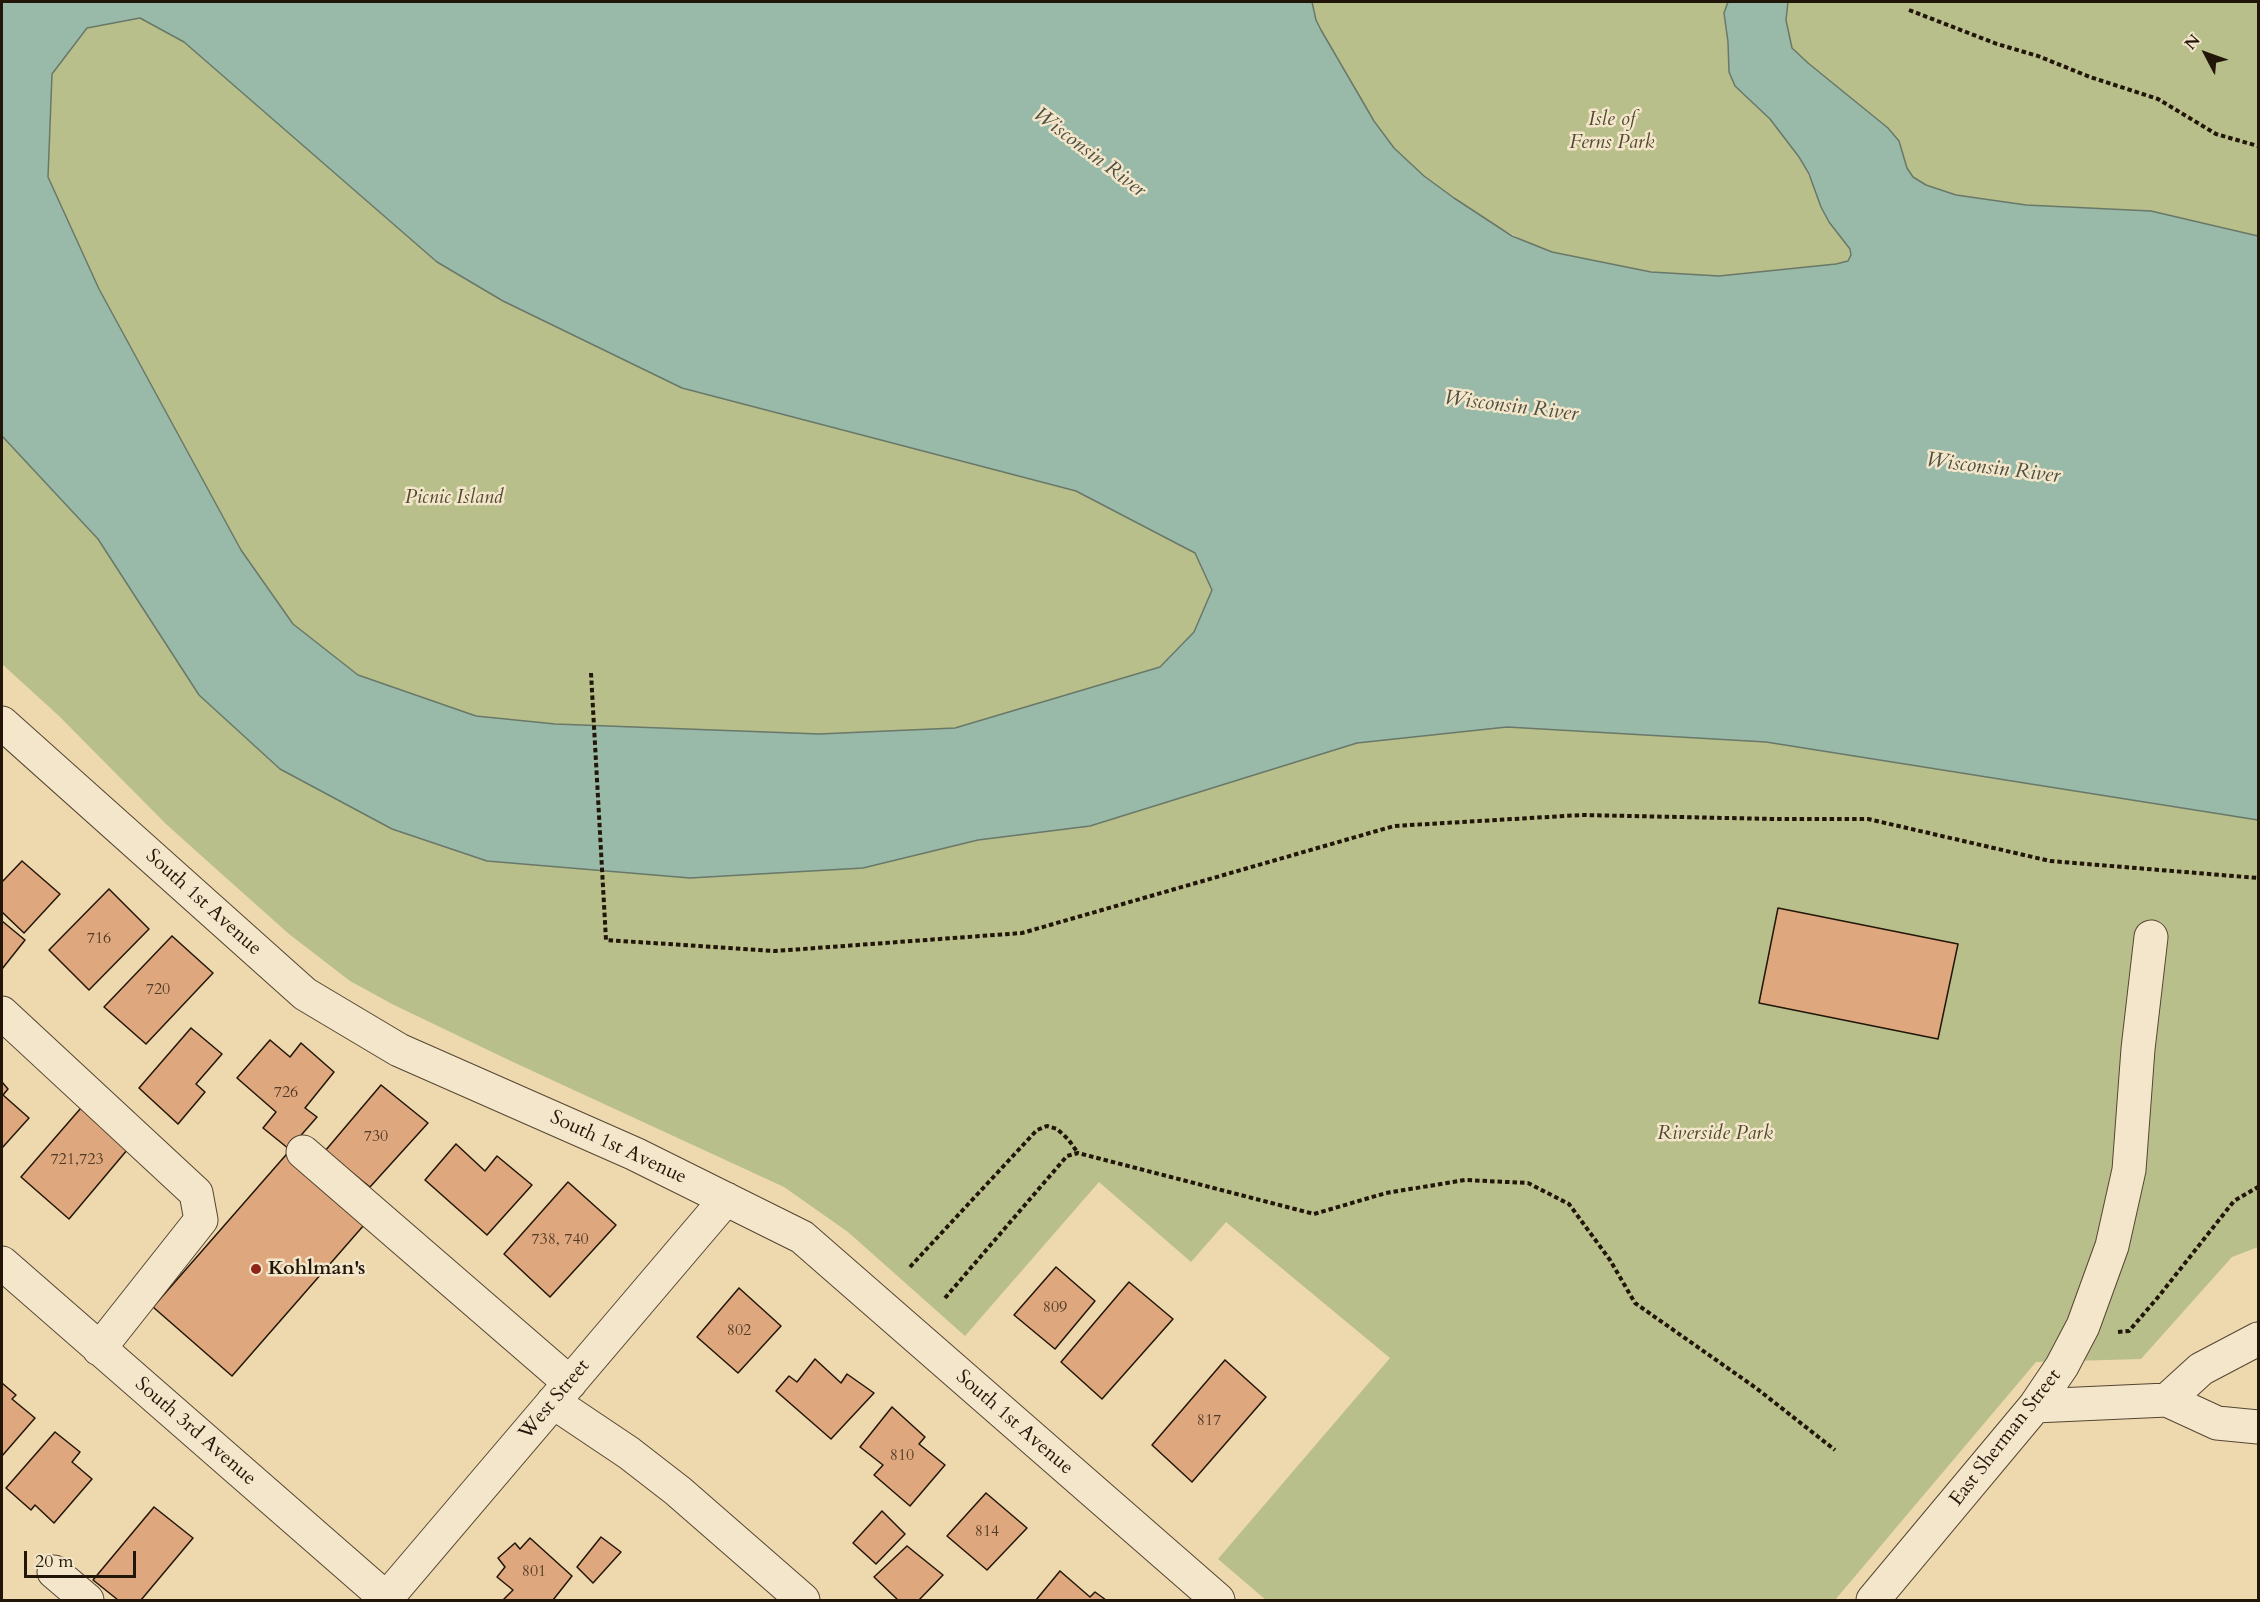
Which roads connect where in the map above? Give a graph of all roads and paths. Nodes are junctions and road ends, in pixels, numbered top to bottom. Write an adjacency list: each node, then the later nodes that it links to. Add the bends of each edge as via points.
1 (1909, 10): 2 (path, via 2158,99 2216,134)
2 (2259, 146)
3 (591, 673): 5 (path, via 606,940 775,951 1022,933 1394,826 1582,814 1868,819 2050,861)
4 (2, 723): 11 (street, South 1st Avenue, via 305,994 399,1050 635,1154)
5 (2259, 878)
6 (2151, 937): 15 (street, East Sherman Street, via 2129,1170 2112,1246)
7 (2, 1013): 17 (street, via 196,1193 201,1220)
8 (303, 1152): 18 (street)
9 (1078, 1153): 13 (path, via 1057,1129 1047,1126 1037,1130); 14 (path, via 1067,1156); 22 (path, via 1314,1214 1386,1193 1466,1180 1528,1184 1569,1204 1610,1260 1635,1303 1756,1388)
10 (2259, 1187): 15 (path, via 2234,1201 2129,1331 2106,1334)
11 (726, 1199): 18 (street, West Street); 27 (street, South 1st Avenue, via 802,1237)
12 (2, 1263): 17 (street, South 3rd Avenue)
13 (910, 1267)
14 (945, 1298)
15 (2083, 1326): 20 (street, East Sherman Street)
16 (2259, 1339): 19 (street, via 2201,1369)
17 (99, 1349): 25 (street, South 3rd Avenue)
18 (561, 1393): 25 (street, West Street); 26 (street)
19 (2167, 1400): 20 (street); 21 (street, via 2217,1423)
20 (2035, 1406): 28 (street, East Sherman Street)
21 (2259, 1427)
22 (1835, 1450)
23 (54, 1572): 24 (street)
24 (87, 1600)
25 (387, 1600)
26 (803, 1600)
27 (1218, 1600)
28 (1873, 1600)

